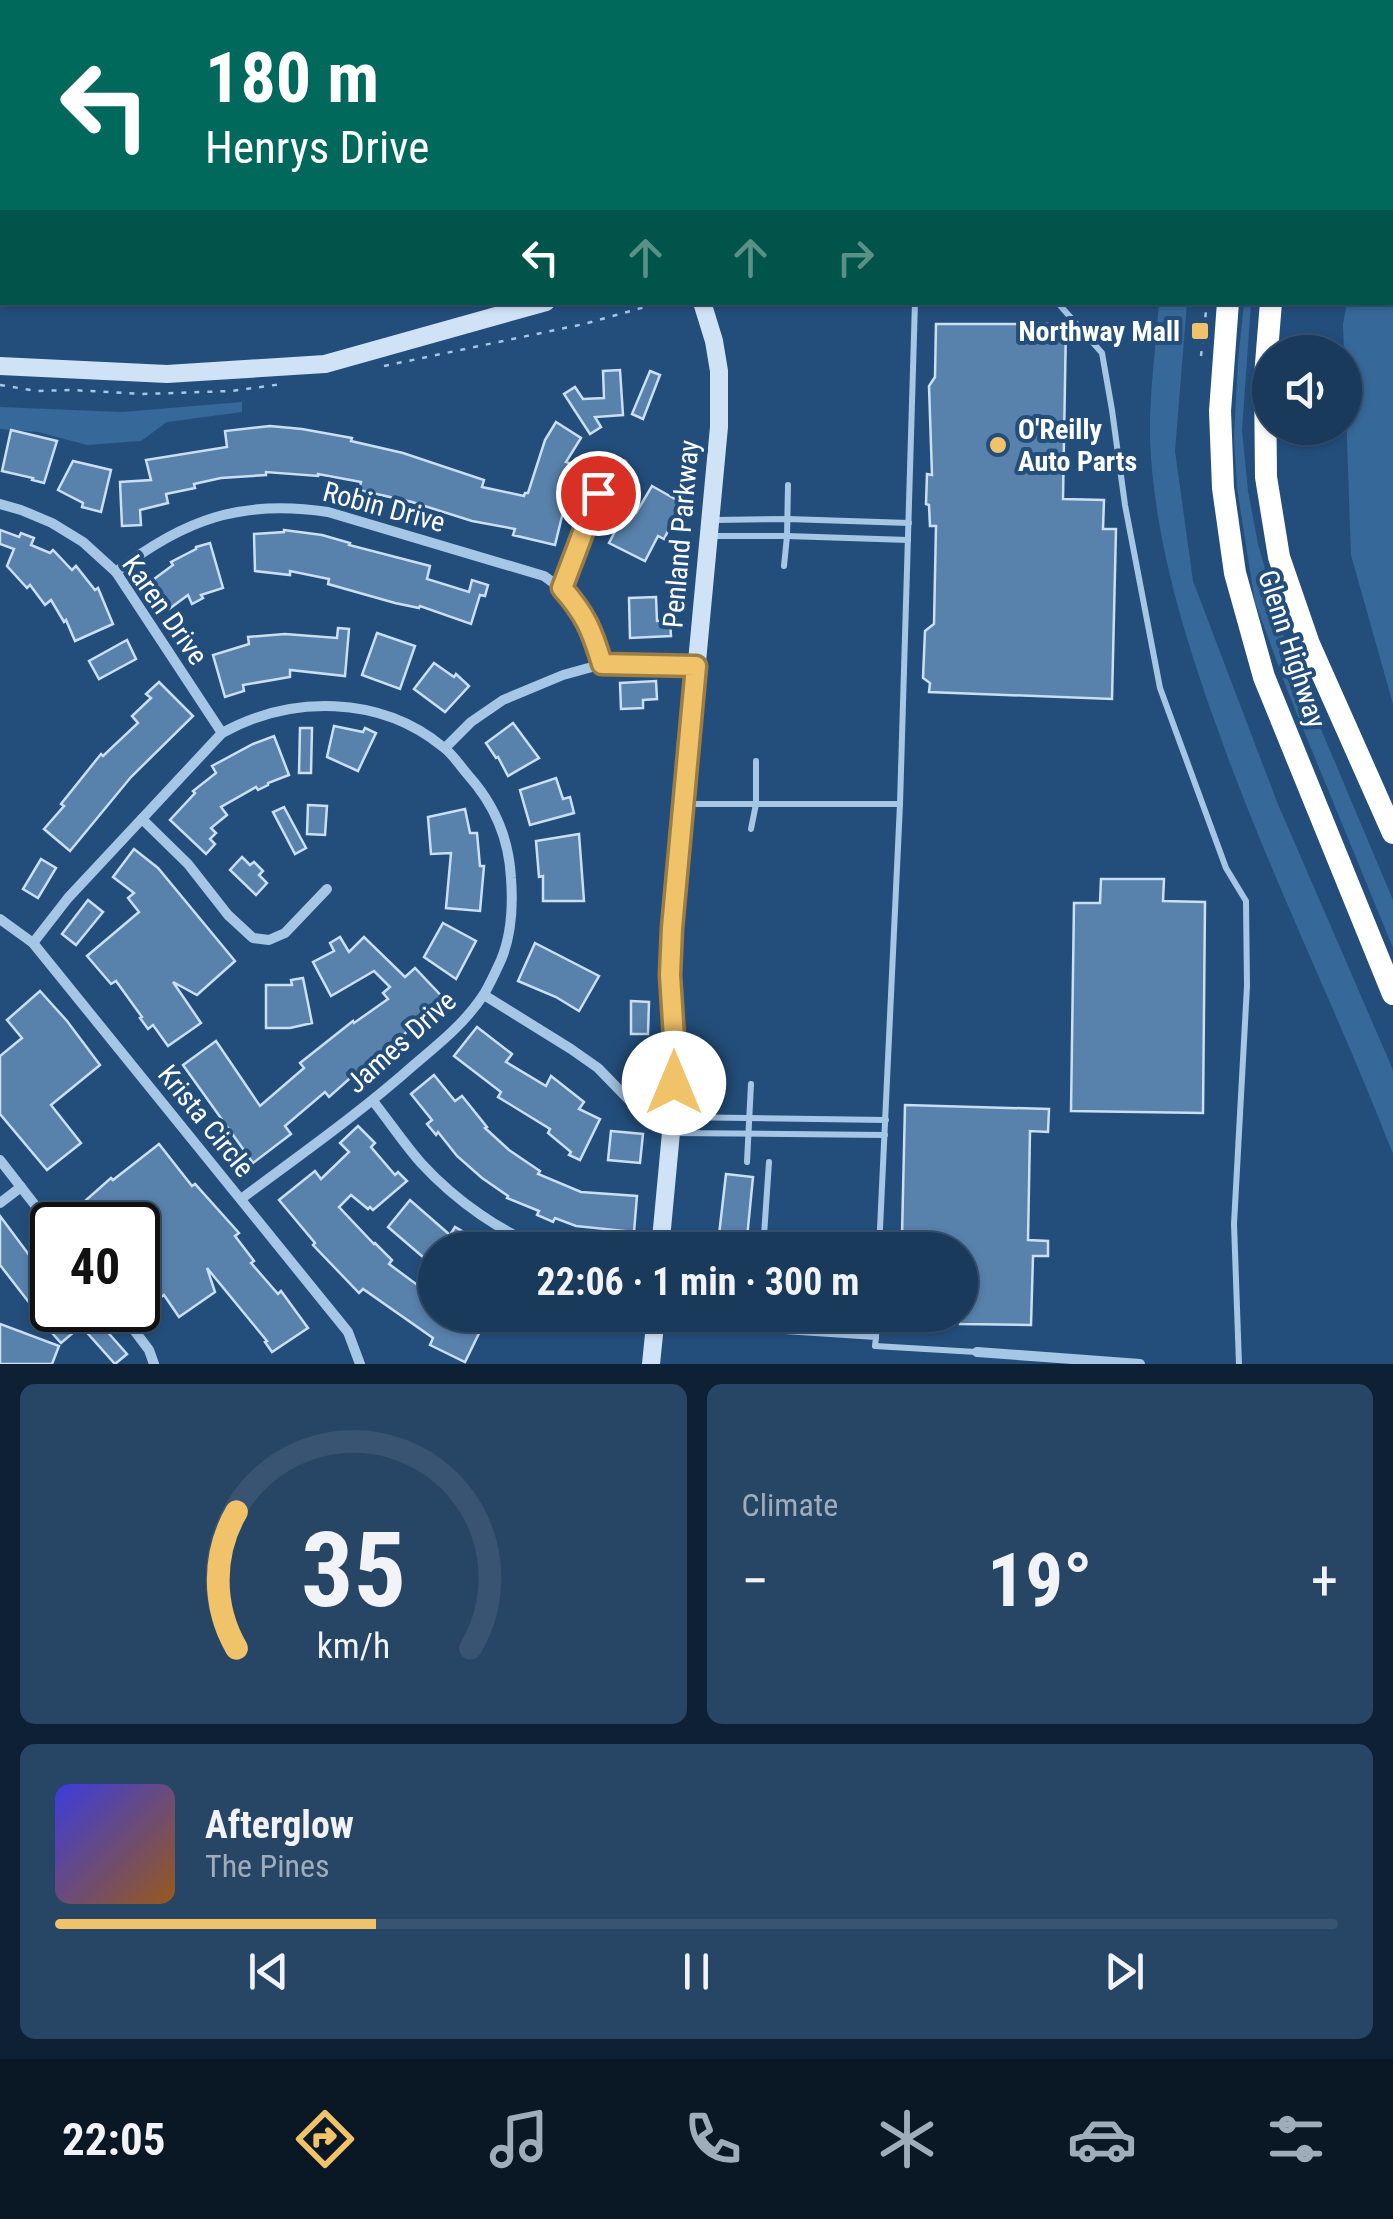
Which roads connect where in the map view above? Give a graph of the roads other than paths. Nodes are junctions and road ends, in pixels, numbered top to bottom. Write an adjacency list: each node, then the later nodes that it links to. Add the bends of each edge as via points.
1 (535, 305): 7 (street, via 325,364 167,374)
2 (703, 305): 13 (street, Penland Parkway, via 718,370)
3 (916, 305): 12 (lane)
4 (1060, 305): 63 (lane, via 1102,353 1160,688 1226,868 1246,901 1234,1224)
5 (1228, 305): 34 (highway, Glenn Highway, via 1220,430 1235,574 1264,677)
6 (1271, 305): 29 (highway, Glenn Highway, via 1266,477 1280,557 1309,644)
7 (0, 366)
8 (624, 464): 18 (street, via 598,493)
9 (788, 484): 11 (lane)
10 (0, 504): 17 (street, Karen Drive, via 52,523)
11 (788, 519): 12 (lane); 13 (lane); 14 (lane)
12 (909, 523): 15 (lane)
13 (709, 528): 14 (lane); 20 (street, Penland Parkway)
14 (787, 536): 15 (lane); 16 (lane)
15 (908, 540): 26 (lane)
16 (784, 566)
17 (116, 572): 18 (street, Robin Drive, via 184,528 221,514 292,506 544,576); 21 (street, Karen Drive)
18 (562, 588): 19 (street, via 592,630)
19 (602, 664): 20 (street); 22 (street, via 504,700)
20 (696, 666): 24 (street, Penland Parkway)
21 (222, 734): 22 (street, James Drive, via 242,722 316,705 374,712); 27 (street, James Drive)
22 (446, 748): 33 (street, James Drive, via 486,795 511,864 510,924)
23 (756, 761): 25 (lane)
24 (683, 804): 25 (lane); 38 (street, Penland Parkway, via 670,975)
25 (756, 804): 26 (lane); 28 (lane)
26 (900, 804): 39 (lane)
27 (142, 819): 30 (street, via 253,938 285,933); 32 (street, James Drive)
28 (751, 829)
29 (1393, 833)
30 (327, 889)
31 (0, 919): 32 (street, Krista Circle)
32 (33, 943): 46 (street, Krista Circle)
33 (484, 994): 36 (street, James Drive, via 456,1029); 38 (street, via 585,1058 633,1104)
34 (1393, 994)
35 (751, 1084): 37 (lane)
36 (374, 1101): 46 (street, James Drive); 49 (street, via 421,1163)
37 (749, 1118): 38 (lane); 39 (lane); 40 (lane)
38 (672, 1120): 40 (lane); 50 (street, Penland Parkway)
39 (886, 1120): 41 (lane)
40 (749, 1134): 41 (lane); 43 (lane)
41 (885, 1136): 52 (lane)
42 (0, 1160): 45 (street)
43 (747, 1162)
44 (769, 1162): 51 (lane)
45 (21, 1187): 47 (street); 48 (street)
46 (241, 1200): 59 (street, Krista Circle, via 348,1332)
47 (33, 1202)
48 (0, 1204)
49 (512, 1232)
50 (662, 1232)
51 (764, 1232)
52 (880, 1232)
53 (136, 1332): 60 (street)
54 (654, 1332): 61 (street)
55 (788, 1332): 57 (lane)
56 (876, 1332): 57 (lane)
57 (876, 1337): 58 (lane, via 875,1346)
58 (978, 1352): 62 (street)
59 (364, 1363)
60 (154, 1364)
61 (651, 1364)
62 (1140, 1364)
63 (1238, 1364)

